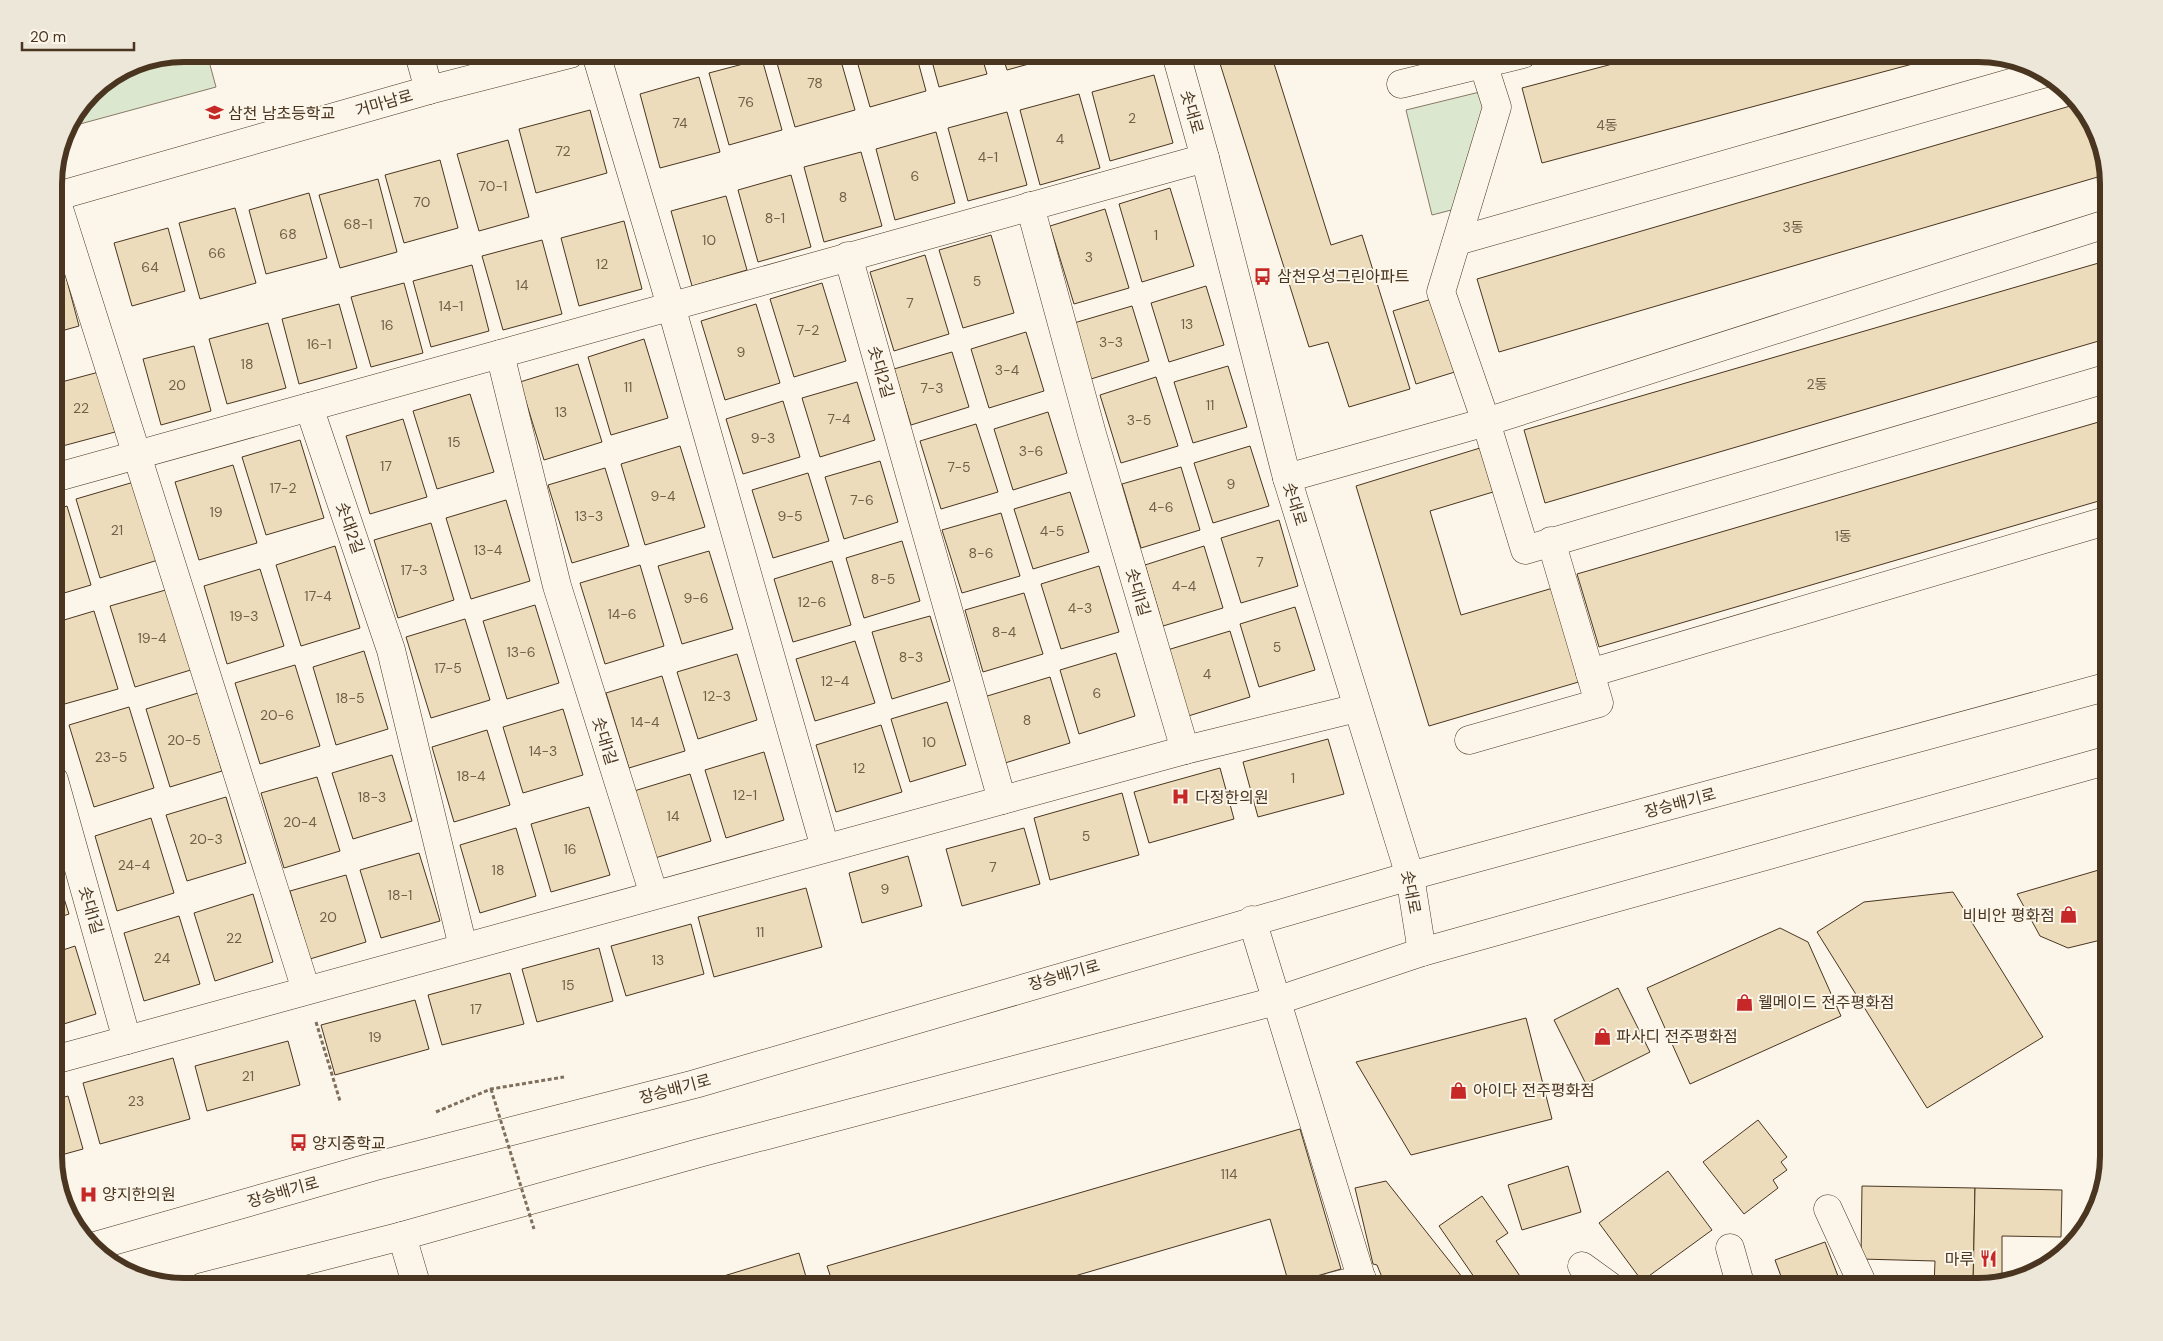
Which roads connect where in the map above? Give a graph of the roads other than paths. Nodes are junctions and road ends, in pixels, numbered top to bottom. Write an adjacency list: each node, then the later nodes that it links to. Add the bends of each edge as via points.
1 (421, 62): 9 (street)
2 (539, 62): 9 (street, 거마남로)
3 (598, 62): 17 (street)
4 (1178, 62): 10 (street, 솟대로)
5 (1472, 62): 8 (street)
6 (1483, 62): 15 (street, via 1497,107)
7 (2034, 76): 15 (street)
8 (1401, 84)
9 (429, 90): 11 (street, 거마남로)
10 (1206, 158): 12 (street); 24 (street, 솟대로)
11 (63, 194)
12 (1030, 206): 16 (street); 31 (street, 솟대1길, via 1092,434)
13 (63, 225): 22 (street)
14 (2100, 226): 21 (street)
15 (1456, 241): 21 (street, via 1441,292)
16 (848, 256): 17 (street); 33 (street, 솟대2길)
17 (671, 306): 18 (street); 35 (street)
18 (500, 354): 20 (street); 37 (street, 솟대1길, via 556,586)
19 (2100, 381): 26 (street)
20 (309, 407): 22 (street); 39 (street, 솟대2길, via 391,650)
21 (1486, 422): 24 (street); 26 (street, via 1525,550)
22 (137, 454): 23 (street); 41 (street)
23 (63, 475)
24 (1287, 478): 29 (street, 솟대로)
25 (2100, 523): 27 (street)
26 (1550, 541): 27 (street)
27 (1590, 673): 30 (street, via 1599,703)
28 (2100, 688): 36 (street, 장승배기로)
29 (1357, 708): 31 (street); 36 (street, 솟대로)
30 (1469, 740)
31 (1185, 750): 33 (street)
32 (2100, 763): 40 (street)
33 (1002, 800): 35 (street)
34 (63, 812): 43 (street, 솟대1길)
35 (825, 848): 37 (street)
36 (1410, 876): 38 (street, 장승배기로); 40 (street, 솟대로)
37 (654, 895): 39 (street)
38 (1252, 920): 42 (street); 47 (street, 장승배기로, via 695,1084 372,1167)
39 (462, 947): 41 (street)
40 (1422, 952): 42 (street)
41 (306, 990): 43 (street)
42 (1276, 1000): 46 (street); 52 (street)
43 (127, 1040): 44 (street)
44 (63, 1058)
45 (1828, 1209): 55 (street)
46 (402, 1236): 50 (street); 51 (street)
47 (100, 1244)
48 (1730, 1248): 54 (street)
49 (1582, 1266): 53 (street)
50 (237, 1278)
51 (414, 1278)
52 (1361, 1278)
53 (1599, 1278)
54 (1738, 1278)
55 (1860, 1278)

